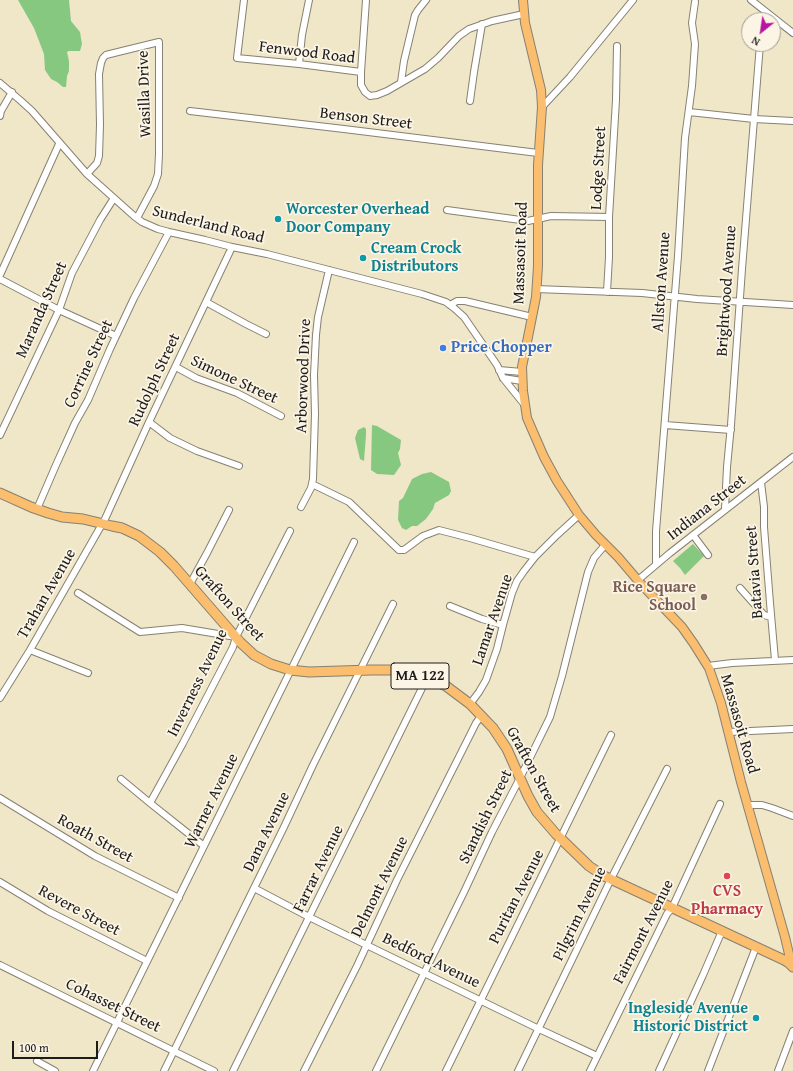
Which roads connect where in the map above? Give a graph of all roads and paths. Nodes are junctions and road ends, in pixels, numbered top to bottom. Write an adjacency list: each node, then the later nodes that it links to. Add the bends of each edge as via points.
1 (244, 0): 16 (street, Fenwood Road, via 237,58)
2 (309, 0): 16 (street)
3 (366, 0): 17 (street)
4 (426, 0): 18 (street, via 415,15)
5 (523, 0): 10 (main road, Massasoit Road)
6 (633, 0): 22 (street)
7 (751, 0): 9 (street)
8 (695, 2): 24 (street, Allston Avenue, via 692,23 695,44)
9 (764, 12)
10 (524, 14): 11 (street, Fenwood Road); 22 (main road, Massasoit Road, via 540,86)
11 (482, 24): 18 (street, Fenwood Road, via 464,32 425,69); 21 (street)
12 (781, 25): 13 (street)
13 (793, 33)
14 (617, 46): 33 (street, Lodge Street)
15 (759, 52): 26 (street, Brightwood Avenue)
16 (299, 64): 17 (street, Fenwood Road)
17 (361, 72): 18 (street, Fenwood Road, via 361,85 370,96 381,94)
18 (401, 82)
19 (0, 83): 20 (street, Sunderland Road)
20 (12, 92): 25 (street); 28 (street, Sunderland Road)
21 (470, 101)
22 (542, 107): 29 (main road, Massasoit Road)
23 (190, 112): 29 (street, Benson Street)
24 (688, 112): 26 (street); 43 (street, Allston Avenue)
25 (0, 116)
26 (754, 119): 27 (street); 44 (street, Brightwood Avenue)
27 (793, 121)
28 (60, 144): 30 (street, Sunderland Road); 39 (street)
29 (538, 153): 35 (main road, Massasoit Road)
30 (87, 174): 31 (street, Sunderland Road); 34 (street, Wasilla Drive, via 97,163 99,156 99,74 103,58 106,55 159,42 158,174)
31 (114, 198): 34 (street, Sunderland Road); 48 (street, Maranda Street, via 72,273)
32 (447, 210): 35 (street, via 528,221)
33 (609, 217): 35 (street, via 551,216); 42 (street, Lodge Street)
34 (137, 218): 36 (street, Sunderland Road)
35 (538, 219): 41 (main road, Massasoit Road)
36 (169, 232): 37 (street, Sunderland Road); 51 (street, Corrine Street, via 137,290)
37 (232, 247): 38 (street, Sunderland Road); 45 (street, Rudolph Street)
38 (329, 270): 46 (street, Sunderland Road, via 441,300); 66 (street, Arborwood Drive, via 316,335)
39 (0, 275)
40 (0, 279): 48 (street)
41 (536, 289): 42 (street); 49 (main road, Massasoit Road)
42 (607, 292): 43 (street)
43 (674, 297): 44 (street); 60 (street, Allston Avenue)
44 (740, 301): 47 (street); 61 (street, Brightwood Avenue)
45 (206, 302): 50 (street); 52 (street, Rudolph Street)
46 (450, 305): 49 (street, via 457,301 465,301); 53 (street, Sunderland Road, via 466,320)
47 (793, 305)
48 (58, 310): 51 (street); 62 (street, Maranda Street)
49 (532, 317): 54 (main road, Massasoit Road)
50 (266, 334)
51 (116, 336): 69 (street, Corrine Street)
52 (176, 367): 58 (street, Simone Street, via 196,378 237,393); 59 (street, Rudolph Street)
53 (499, 370): 54 (street); 55 (street, Sunderland Road)
54 (522, 372): 56 (main road, Massasoit Road)
55 (503, 378): 56 (street); 57 (street, Sunderland Road)
56 (522, 381): 57 (main road, Massasoit Road)
57 (524, 404): 72 (main road, Massasoit Road, via 540,448)
58 (281, 416)
59 (149, 422): 64 (street, via 170,438 190,448); 73 (street, Rudolph Street)
60 (665, 425): 61 (street); 80 (street, Allston Avenue, via 656,526)
61 (731, 430): 70 (street, Brightwood Avenue)
62 (0, 435)
63 (793, 457): 65 (street, Indiana Street)
64 (239, 466)
65 (761, 482): 70 (street, Indiana Street); 87 (street, Batavia Street)
66 (312, 484): 68 (street); 79 (street, via 349,502 398,550 404,550 423,536 439,530)
67 (0, 493): 69 (highway, Grafton Street / MA 122)
68 (301, 507)
69 (37, 509): 73 (highway, Grafton Street / MA 122, via 62,517)
70 (726, 509): 75 (street, Indiana Street)
71 (229, 510): 82 (street)
72 (579, 515): 77 (main road, Massasoit Road); 79 (street, Lamar Avenue)
73 (103, 523): 82 (highway, Grafton Street / MA 122, via 122,528 146,541); 90 (street, Trahan Avenue)
74 (290, 531): 89 (street, Inverness Avenue)
75 (693, 536): 78 (street); 80 (street, Indiana Street)
76 (354, 542): 94 (street, Warner Avenue)
77 (605, 545): 81 (main road, Massasoit Road); 105 (street, Standish Street, via 594,558 588,572 550,717)
78 (708, 555)
79 (535, 558): 88 (street, Lamar Avenue, via 521,574 515,586)
80 (656, 564): 81 (street, Indiana Street)
81 (638, 580): 93 (main road, Massasoit Road, via 682,627)
82 (190, 584): 89 (highway, Grafton Street / MA 122)
83 (740, 588): 87 (street, via 764,615)
84 (78, 594): 89 (street, via 140,632 182,628)
85 (393, 604): 95 (street, Dana Avenue)
86 (450, 606): 88 (street)
87 (771, 617): 91 (street, Batavia Street)
88 (503, 625): 99 (street, Lamar Avenue, via 486,680)
89 (236, 638): 94 (highway, Grafton Street / MA 122, via 262,660); 108 (street, Inverness Avenue)
90 (30, 650): 96 (street); 98 (street, Trahan Avenue)
91 (775, 660): 92 (street); 93 (street)
92 (793, 660)
93 (708, 666): 102 (main road, Massasoit Road)
94 (290, 670): 95 (highway, Grafton Street / MA 122); 113 (street, Warner Avenue)
95 (360, 670): 97 (highway, Grafton Street / MA 122, via 394,670); 116 (street, Dana Avenue)
96 (88, 673)
97 (428, 678): 99 (highway, Grafton Street / MA 122, via 446,686); 119 (street, Farrar Avenue)
98 (0, 698)
99 (470, 704): 100 (highway, Grafton Street / MA 122)
100 (482, 715): 105 (highway, Grafton Street / MA 122, via 503,742); 121 (street, Delmont Avenue, via 469,736)
101 (793, 729): 102 (street)
102 (729, 732): 110 (main road, Massasoit Road)
103 (611, 735): 112 (street, Puritan Avenue)
104 (667, 769): 114 (street, Pilgrim Avenue)
105 (520, 778): 112 (highway, Grafton Street / MA 122, via 537,812); 126 (street, Standish Street)
106 (121, 779): 108 (street)
107 (0, 798): 117 (street, Roath Street, via 95,856)
108 (150, 803): 113 (street)
109 (720, 804): 118 (street, Fairmont Avenue)
110 (748, 804): 111 (street); 125 (main road, Massasoit Road)
111 (793, 816)
112 (560, 839): 114 (highway, Grafton Street / MA 122, via 589,866); 127 (street, Puritan Avenue)
113 (204, 846): 117 (street, Warner Avenue)
114 (611, 879): 118 (highway, Grafton Street / MA 122); 129 (street, Pilgrim Avenue)
115 (0, 882): 123 (street, Revere Street, via 48,911)
116 (254, 888): 119 (street, Bedford Avenue); 131 (street, Dana Avenue)
117 (179, 898): 123 (street, Warner Avenue)
118 (672, 908): 120 (highway, Grafton Street / MA 122); 132 (street, Fairmont Avenue)
119 (309, 917): 121 (street, Bedford Avenue); 138 (street, Farrar Avenue)
120 (722, 931): 122 (highway, Grafton Street / MA 122); 144 (street)
121 (367, 944): 126 (street, Bedford Avenue); 139 (street, Delmont Avenue)
122 (756, 947): 125 (highway, Grafton Street / MA 122); 145 (street)
123 (147, 961): 128 (street, Warner Avenue)
124 (0, 965): 128 (street, Cohasset Street)
125 (791, 965)
126 (424, 972): 127 (street, Bedford Avenue); 140 (street, Standish Street)
127 (481, 1000): 129 (street, Bedford Avenue); 141 (street, Puritan Avenue)
128 (116, 1023): 131 (street, Cohasset Street); 135 (street, Warner Avenue)
129 (539, 1029): 132 (street, Bedford Avenue); 142 (street, Pilgrim Avenue)
130 (793, 1031): 146 (street)
131 (174, 1051): 136 (street, Dana Avenue); 137 (street, Cohasset Street)
132 (597, 1056): 143 (street, Fairmont Avenue)
133 (37, 1061): 134 (street)
134 (55, 1071)
135 (93, 1071)
136 (164, 1071)
137 (214, 1071)
138 (234, 1071)
139 (304, 1071)
140 (376, 1071)
141 (446, 1071)
142 (518, 1071)
143 (590, 1071)
144 (659, 1071)
145 (708, 1071)
146 (778, 1071)

